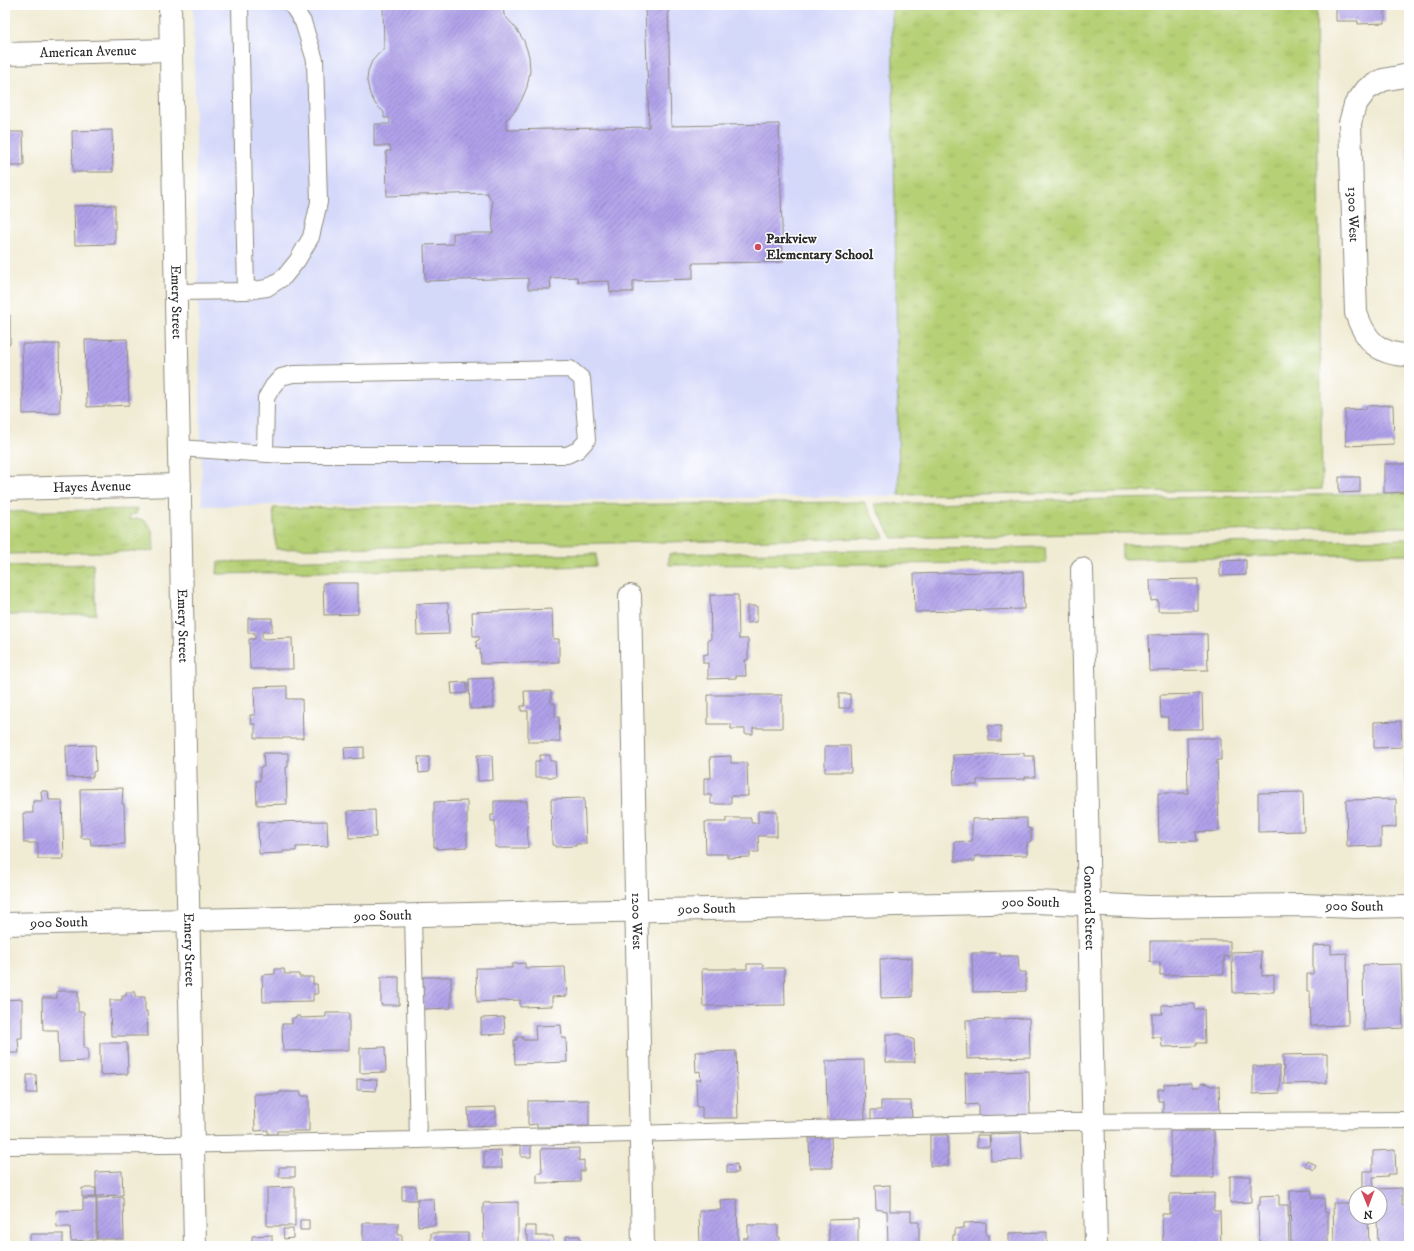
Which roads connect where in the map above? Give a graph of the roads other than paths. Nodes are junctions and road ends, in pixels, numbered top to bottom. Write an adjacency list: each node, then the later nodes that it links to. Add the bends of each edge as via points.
1 (170, 5): 4 (street, Emery Street)
2 (240, 5): 7 (lane)
3 (292, 5): 7 (lane, via 303,22 315,60 320,202 311,237 297,262 284,277 267,288)
4 (171, 50): 5 (street, American Avenue); 8 (street, Emery Street)
5 (5, 54)
6 (1409, 75): 9 (street, 1300 West, via 1383,80 1367,89 1355,105 1350,123 1356,313 1369,341 1391,352)
7 (246, 291): 8 (lane)
8 (176, 292): 10 (street, Emery Street)
9 (1409, 354)
10 (179, 448): 11 (lane); 12 (street, Emery Street)
11 (265, 454): 11 (lane, via 567,455 578,450 586,440 582,379 570,369 293,374 281,377 266,398)
12 (180, 485): 13 (street, Hayes Avenue); 20 (street, Emery Street)
13 (5, 489)
14 (1082, 569): 16 (street, Concord Street)
15 (630, 596): 18 (street, 1200 West)
16 (1089, 904): 17 (street, 900 South, via 1148,907); 18 (street, 900 South, via 1034,902); 23 (street, Concord Street)
17 (1409, 906)
18 (636, 910): 19 (street, 900 South); 24 (street, 1200 West)
19 (413, 915): 20 (street, 900 South); 25 (lane)
20 (188, 920): 21 (street, 900 South); 26 (street, Emery Street)
21 (5, 924)
22 (1409, 1120): 23 (lane)
23 (1093, 1122): 24 (lane); 30 (street, Concord Street)
24 (640, 1134): 25 (lane); 29 (street, 1200 West)
25 (418, 1140): 26 (lane)
26 (193, 1144): 27 (lane); 28 (street, Emery Street)
27 (5, 1146)
28 (195, 1246)
29 (643, 1246)
30 (1096, 1246)

